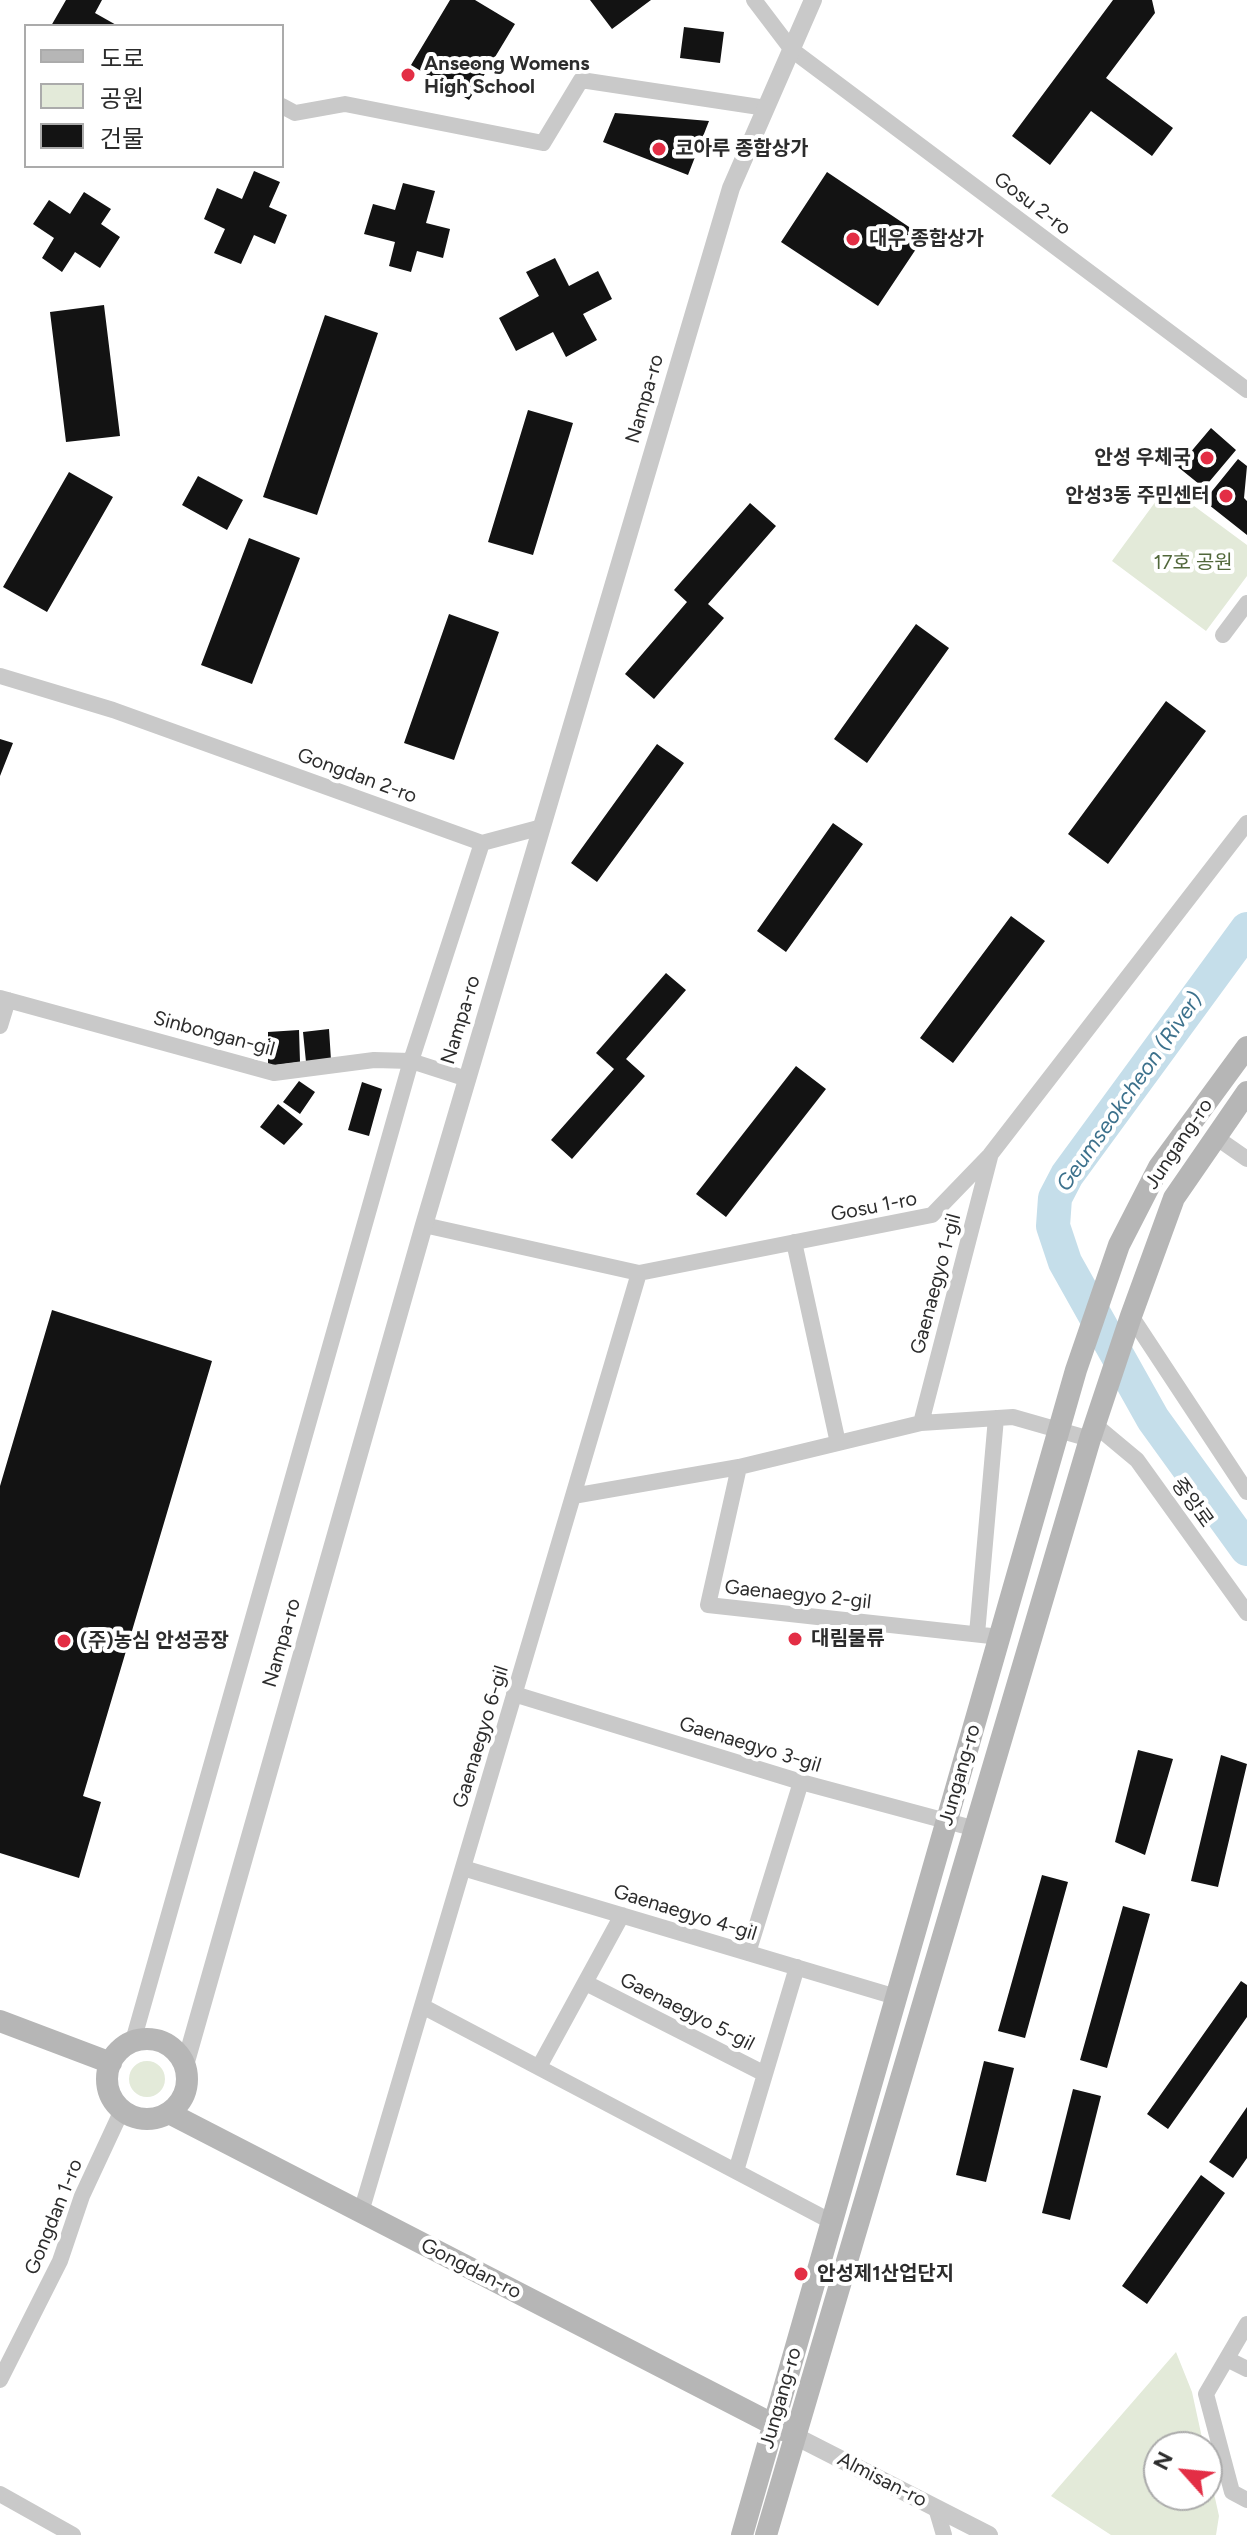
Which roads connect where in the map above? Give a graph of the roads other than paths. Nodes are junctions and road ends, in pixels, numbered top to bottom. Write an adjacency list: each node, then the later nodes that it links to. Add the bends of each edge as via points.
1 (754, 0): 3 (street, Gosu 2-ro)
2 (813, 0): 3 (street, Nampa-ro)
3 (792, 50): 5 (street, Nampa-ro); 6 (street, Gosu 2-ro)
4 (284, 107): 5 (street, via 295,113 345,104 543,143 581,80)
5 (766, 108): 11 (street, Nampa-ro, via 731,188)
6 (1247, 390)
7 (1247, 603): 8 (street)
8 (1223, 635)
9 (0, 676): 12 (street, Gongdan 2-ro, via 113,710)
10 (1247, 823): 20 (street, Gosu 1-ro)
11 (542, 827): 12 (street); 17 (street, Nampa-ro)
12 (482, 843): 16 (street)
13 (4, 999): 14 (street); 16 (street, Sinbongan-gil, via 274,1073 374,1060)
14 (0, 1026)
15 (1247, 1047): 28 (main road, Jungang-ro, via 1159,1167 1119,1245)
16 (411, 1061): 17 (street, Sinbongan-gil); 49 (street)
17 (467, 1079): 22 (street, Nampa-ro)
18 (1247, 1092): 19 (main road, Jungang-ro)
19 (1214, 1136): 21 (street, Jungang-ro); 25 (main road, Jungang-ro, via 1174,1198)
20 (990, 1155): 23 (street, Gosu 1-ro, via 932,1215); 27 (street, Gaenaegyo 1-gil)
21 (1247, 1159)
22 (424, 1225): 24 (street, Gosu 1-ro); 51 (street, Nampa-ro)
23 (794, 1242): 24 (street, Gosu 1-ro); 30 (street)
24 (639, 1273): 33 (street, Gaenaegyo 6-gil)
25 (1131, 1316): 29 (main road, Jungang-ro); 32 (street)
26 (996, 1418): 27 (street); 28 (street, via 1013,1417); 35 (street)
27 (921, 1423): 30 (street)
28 (1061, 1430): 29 (street); 36 (main road, Jungang-ro)
29 (1092, 1432): 34 (street, 중앙로, via 1137,1460); 40 (main road, Jungang-ro)
30 (838, 1443): 31 (street)
31 (739, 1467): 33 (street); 35 (street, Gaenaegyo 2-gil, via 708,1605)
32 (1247, 1492)
33 (573, 1496): 37 (street, Gaenaegyo 6-gil)
34 (1247, 1613)
35 (977, 1634): 36 (street, Gaenaegyo 2-gil)
36 (1000, 1637): 39 (main road, Jungang-ro)
37 (514, 1694): 38 (street, Gaenaegyo 3-gil); 41 (street, Gaenaegyo 6-gil)
38 (801, 1782): 39 (street, Gaenaegyo 3-gil); 43 (street)
39 (946, 1821): 40 (street, Gaenaegyo 3-gil); 46 (main road, Jungang-ro)
40 (976, 1829): 64 (main road, Jungang-ro)
41 (463, 1868): 42 (street, Gaenaegyo 4-gil); 47 (street, Gaenaegyo 6-gil)
42 (622, 1915): 43 (street, Gaenaegyo 4-gil); 45 (street, Gaenaegyo 5-gil)
43 (748, 1953): 44 (street, Gaenaegyo 4-gil)
44 (797, 1967): 46 (street, Gaenaegyo 4-gil); 53 (street)
45 (586, 1983): 52 (street, Gaenaegyo 5-gil); 53 (street, Gaenaegyo 5-gil)
46 (896, 1997): 58 (main road, Jungang-ro)
47 (422, 2006): 52 (street); 57 (street, Gaenaegyo 6-gil)
48 (0, 2021): 50 (main road)
49 (133, 2041): 50 (main road); 51 (main road, via 164,2042)
50 (111, 2063): 54 (main road, via 108,2083)
51 (185, 2065): 55 (main road, via 184,2095)
52 (539, 2067): 56 (street)
53 (765, 2074): 56 (street, Gaenaegyo 5-gil)
54 (122, 2110): 55 (main road, via 152,2119); 62 (street, Gongdan 1-ro, via 82,2196 60,2261)
55 (169, 2113): 57 (main road, Gongdan-ro)
56 (736, 2171): 58 (street)
57 (361, 2212): 63 (main road, Gongdan-ro)
58 (832, 2222): 63 (main road, Jungang-ro)
59 (1247, 2324): 60 (street)
60 (1227, 2359): 61 (street); 66 (street, via 1206,2394 1232,2492)
61 (1247, 2369)
62 (0, 2380)
63 (774, 2425): 64 (main road, Almisan-ro); 69 (main road, Jungang-ro)
64 (795, 2436): 67 (street, Almisan-ro); 70 (main road, Jungang-ro)
65 (0, 2494): 68 (street)
66 (1247, 2500)
67 (936, 2508): 71 (street); 72 (street, Almisan-ro)
68 (73, 2535)
69 (742, 2535)
70 (766, 2535)
71 (944, 2535)
72 (989, 2535)

